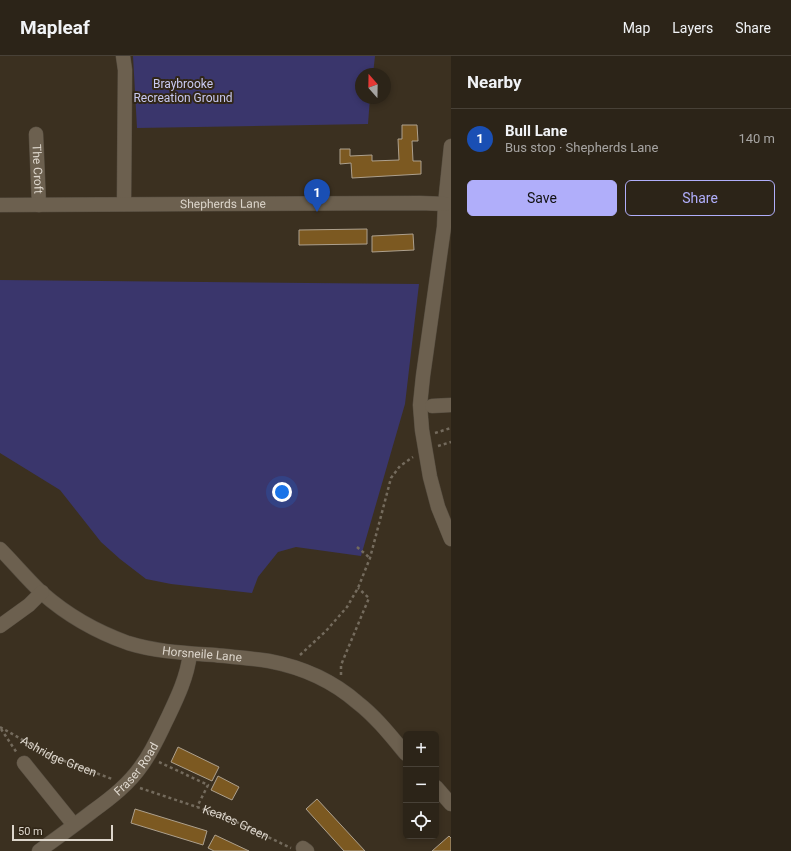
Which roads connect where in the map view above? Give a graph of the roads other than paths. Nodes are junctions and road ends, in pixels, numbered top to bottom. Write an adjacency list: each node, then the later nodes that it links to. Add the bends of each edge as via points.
1 (123, 56): 4 (street)
2 (36, 134): 7 (street, The Croft)
3 (451, 154): 5 (street)
4 (124, 204): 5 (street, Shepherds Lane); 7 (street, Shepherds Lane)
5 (445, 204): 10 (street, via 420,405 430,478)
6 (0, 205): 7 (street, Shepherds Lane)
7 (39, 205)
8 (451, 405): 9 (street)
9 (432, 406)
10 (451, 539)
11 (0, 549): 12 (street, Horsneile Lane)
12 (42, 592): 13 (street); 14 (street, Horsneile Lane, via 78,619 113,637 148,648)
13 (0, 626)
14 (190, 654): 15 (street, Horsneile Lane, via 268,661 314,675 359,703); 19 (street, Fraser Road, via 180,693 148,757 126,784)
15 (403, 751)
16 (24, 763): 19 (street, Ashridge Green)
17 (439, 790): 18 (street)
18 (451, 804)
19 (74, 825): 20 (street, Fraser Road)
20 (39, 851)

